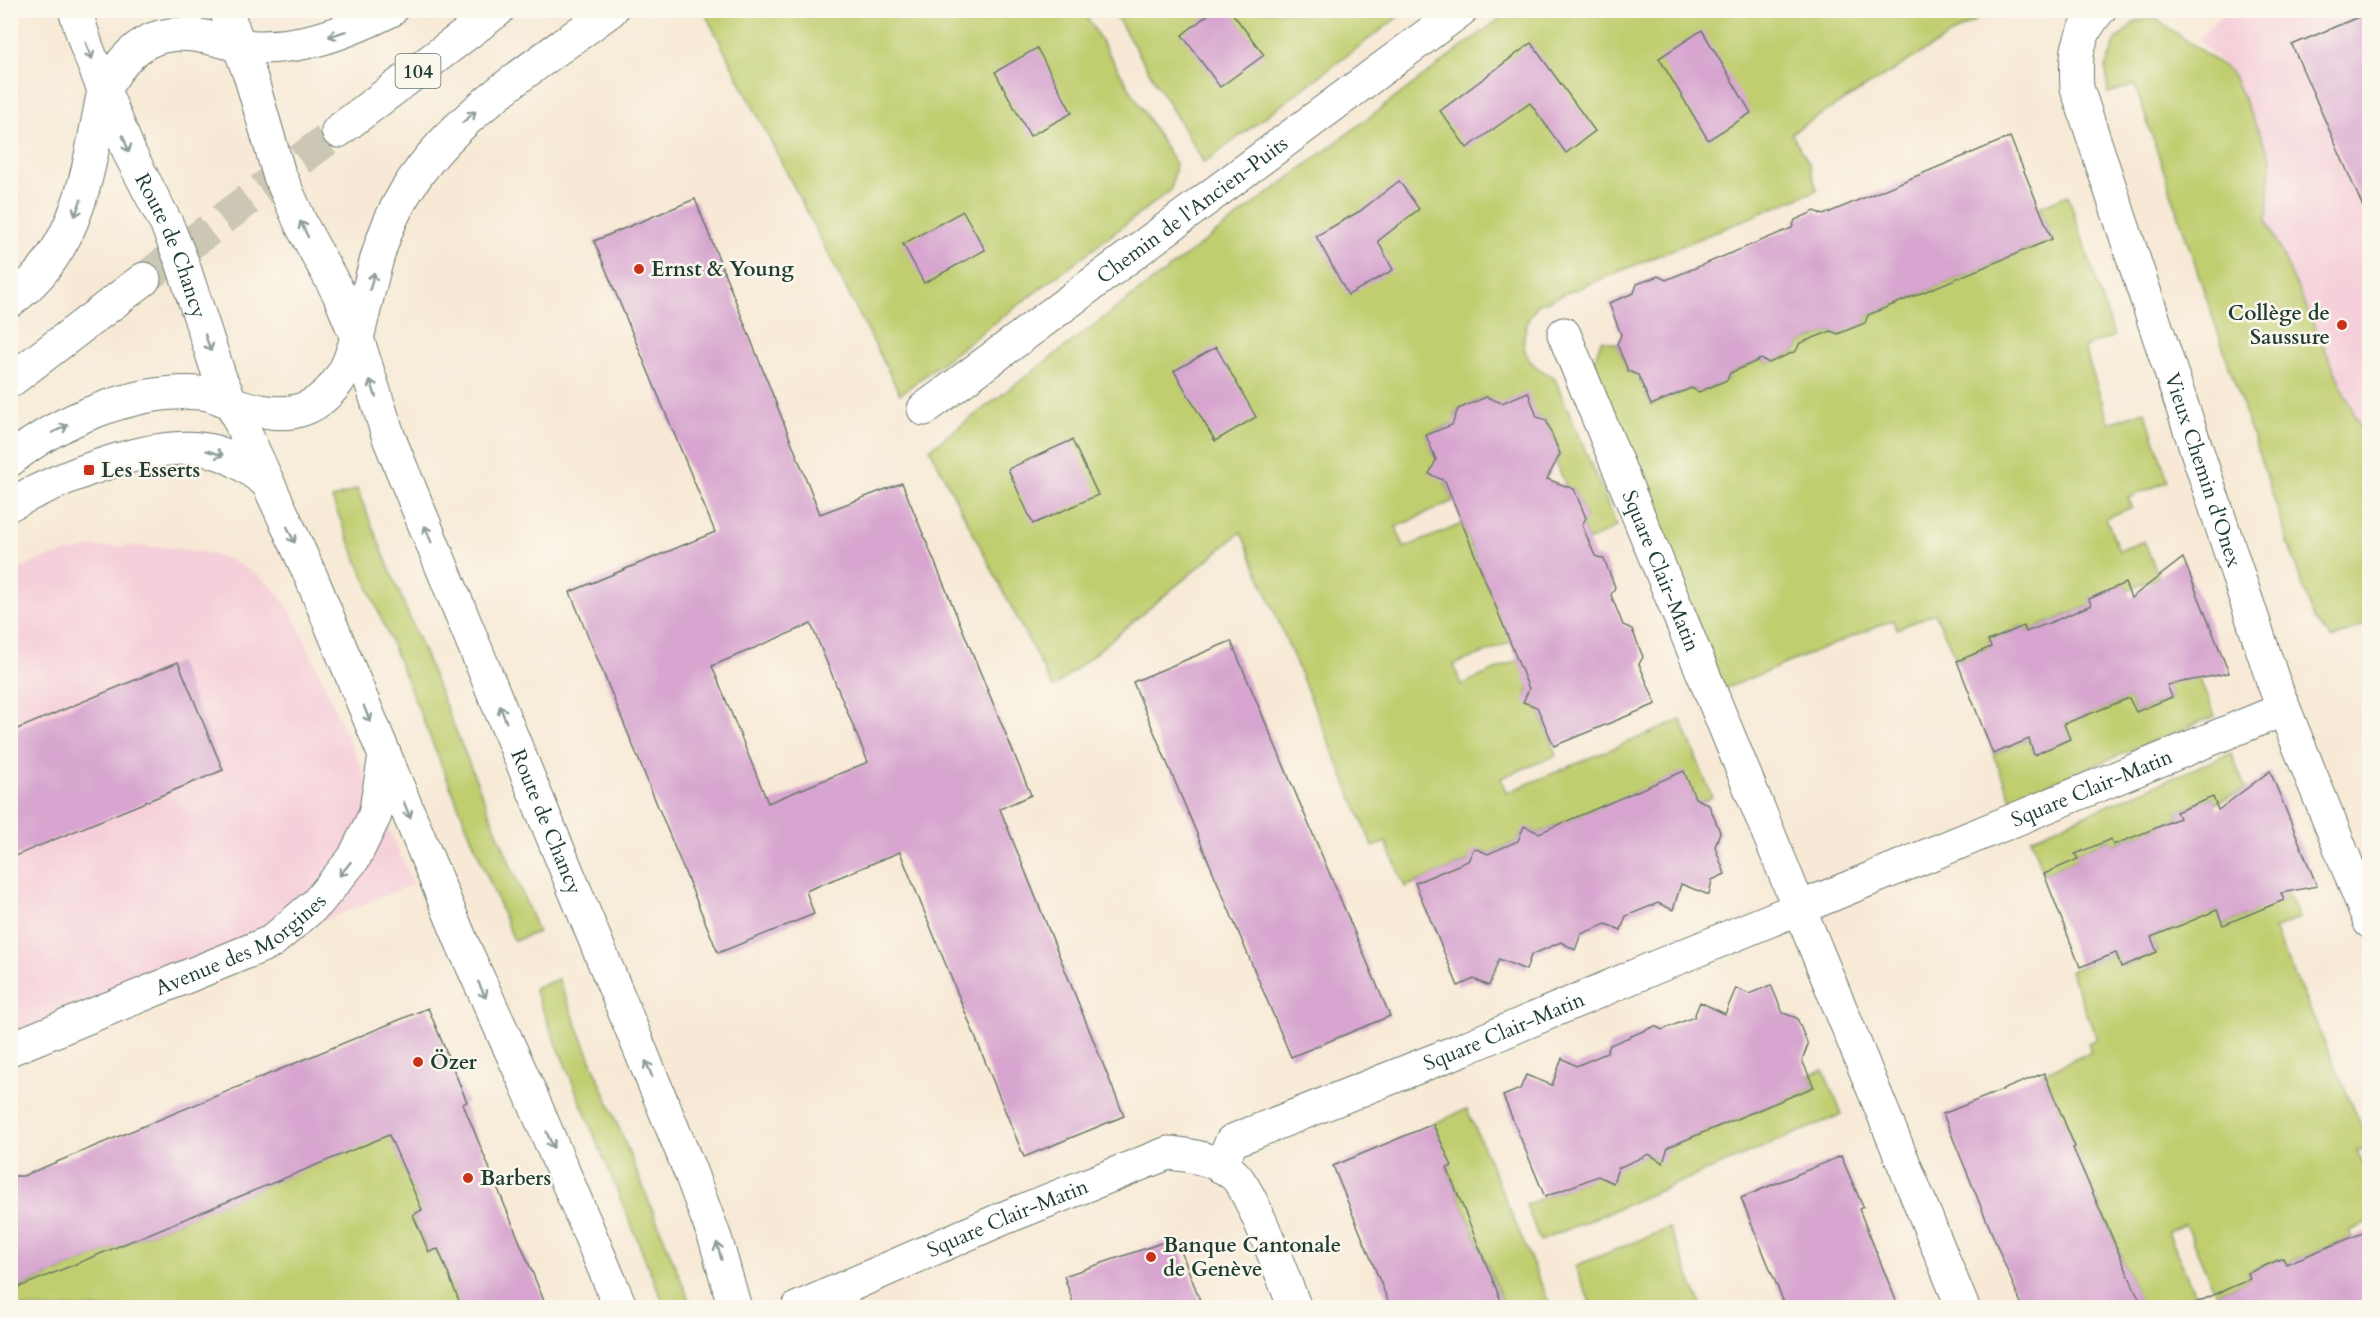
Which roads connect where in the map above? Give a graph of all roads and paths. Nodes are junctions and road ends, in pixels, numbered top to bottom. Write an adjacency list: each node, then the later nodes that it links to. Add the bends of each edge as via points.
1 (75, 10): 9 (street, Route de Chancy, one-way to 9)
2 (226, 10): 8 (street, Route de Chancy)
3 (391, 10): 8 (street, one-way to 8, via 356,28 318,40 283,47)
4 (498, 10): 10 (street, 104)
5 (611, 10): 14 (street, one-way to 5, via 392,216 425,162 471,114)
6 (1461, 10): 17 (street, Chemin de l'Ancien-Puits)
7 (2092, 14): 21 (street, Vieux Chemin d'Onex, via 2078,43 2077,88)
8 (240, 46): 9 (street, via 179,33 156,38 136,47 117,67); 14 (street, Route de Chancy, one-way to 8, via 279,174)
9 (105, 90): 12 (street, one-way to 12, via 83,195 73,221 39,275); 16 (street, Route de Chancy, one-way to 16, via 129,154 167,225)
10 (338, 131)
11 (144, 279): 15 (street)
12 (10, 301)
13 (1564, 334): 23 (street, Square Clair-Matin)
14 (357, 338): 16 (street, via 345,371 328,394 309,407 287,413 261,413); 28 (street, Route de Chancy, one-way to 14, via 716,1241 690,1172 389,438)
15 (10, 381)
16 (231, 403): 18 (street, one-way to 16, via 78,419 146,396 203,393); 19 (street, Route de Chancy)
17 (924, 409)
18 (10, 460)
19 (267, 482): 20 (street, one-way to 19, via 89,470 158,451 185,448 214,452 243,464); 22 (street, Route de Chancy, one-way to 22)
20 (10, 504)
21 (2284, 709): 23 (street, Square Clair-Matin); 24 (street, Vieux Chemin d'Onex)
22 (385, 756): 25 (street, Avenue des Morgines, one-way to 25, via 375,815 354,858 317,903 271,942); 27 (street, Route de Chancy, one-way to 27, via 474,972)
23 (1800, 909): 26 (street, Square Clair-Matin, via 1232,1141); 31 (street, Square Clair-Matin)
24 (2370, 922)
25 (10, 1049)
26 (1220, 1166): 29 (street, Square Clair-Matin, via 1195,1155 1168,1153 1004,1218); 30 (street, Square Clair-Matin, via 1235,1175 1249,1197)
27 (621, 1308)
28 (735, 1308)
29 (798, 1308)
30 (1295, 1308)
31 (1963, 1308)

